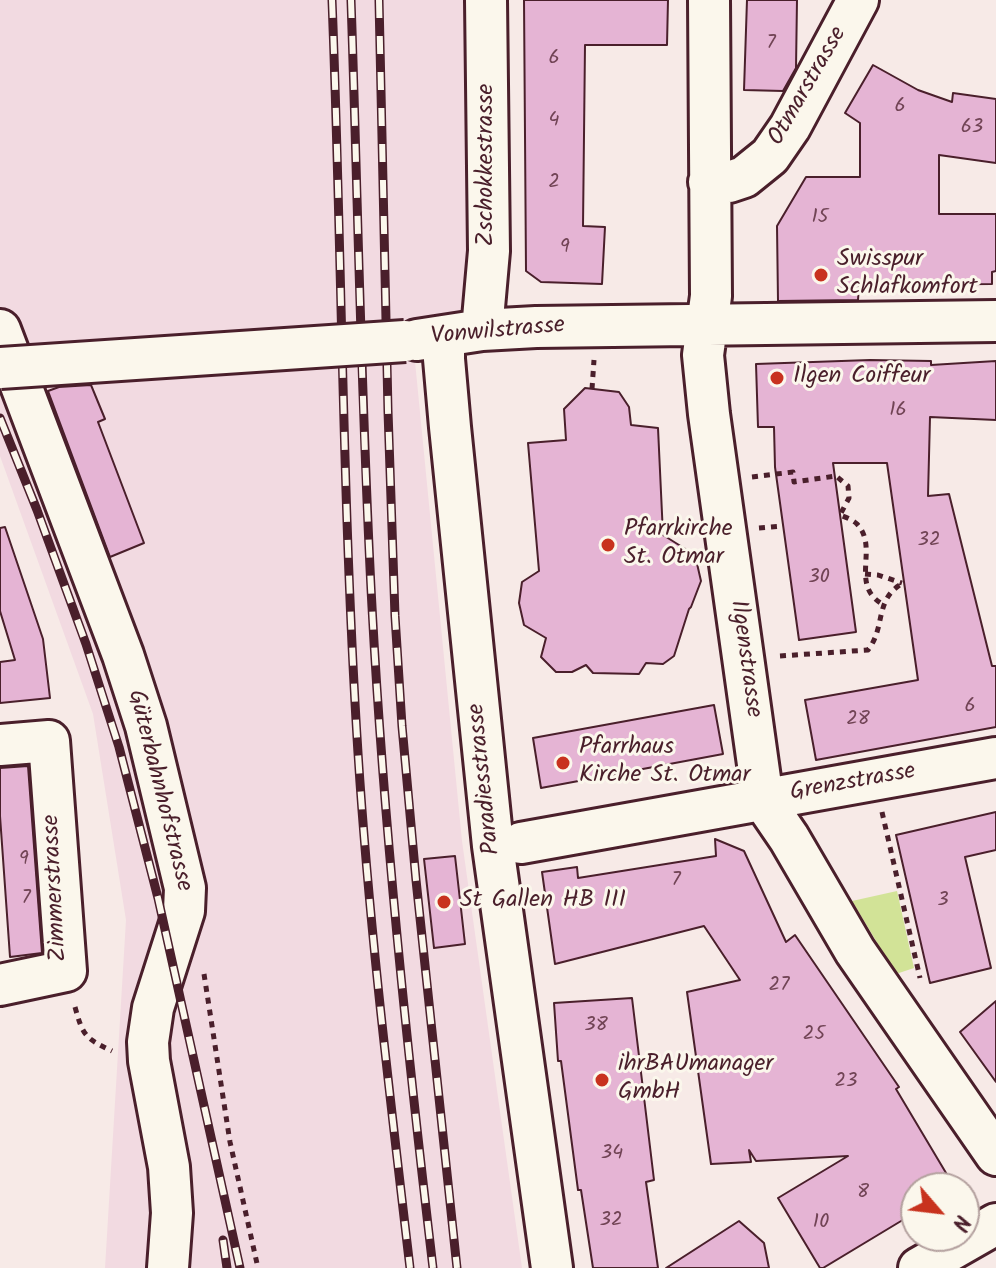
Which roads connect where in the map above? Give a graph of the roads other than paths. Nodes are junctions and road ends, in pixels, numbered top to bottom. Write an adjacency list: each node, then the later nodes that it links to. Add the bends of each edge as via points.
1 (486, 0): 8 (street, Zschokkestrasse, via 489,251)
2 (709, 0): 4 (street, Ilgenstrasse)
3 (858, 0): 4 (street, Otmarstrasse, via 770,156 744,177)
4 (709, 182): 6 (street, Ilgenstrasse)
5 (996, 321): 6 (street, Vonwilstrasse)
6 (707, 324): 8 (street, Vonwilstrasse); 12 (street, Ilgenstrasse, via 703,355 709,414)
7 (0, 330): 17 (street, Güterbahnhofstrasse, via 123,655 150,740 185,888 184,911 148,1042 169,1167)
8 (463, 333): 9 (street, Vonwilstrasse, bridge); 18 (street, Paradiesstrasse, via 450,427 493,846)
9 (0, 368)
10 (0, 745): 14 (street, Zimmerstrasse, via 49,741 66,971)
11 (996, 758): 12 (street, Grenzstrasse)
12 (763, 800): 13 (street, Grenzstrasse); 15 (street, Ilgenstrasse, via 855,951)
13 (521, 843)
14 (0, 985)
15 (996, 1155)
16 (996, 1224): 19 (street)
17 (168, 1268)
18 (552, 1268)
19 (919, 1268)

